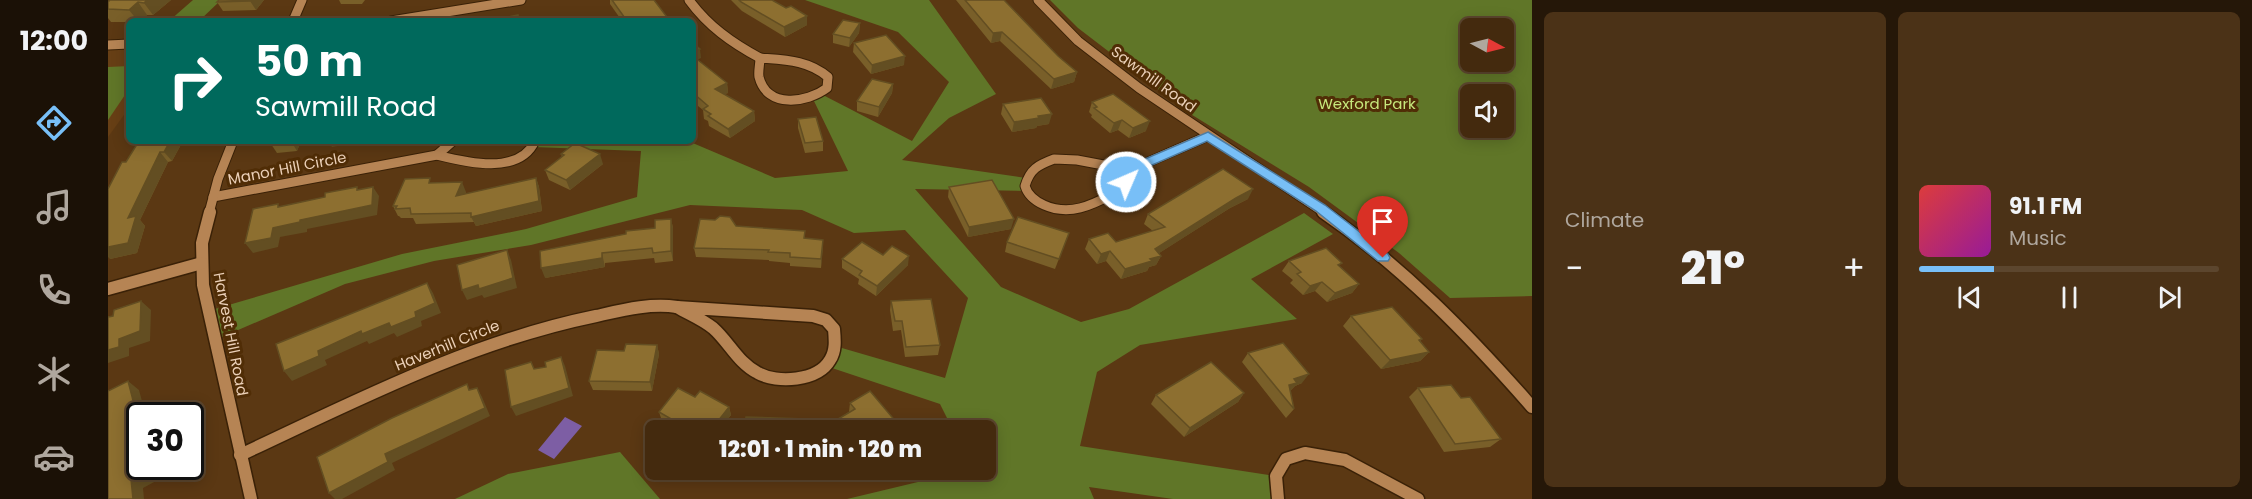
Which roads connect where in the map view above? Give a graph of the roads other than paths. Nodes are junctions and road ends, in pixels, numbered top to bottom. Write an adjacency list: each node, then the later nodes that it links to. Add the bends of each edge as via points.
1 (302, 0): 5 (street)
2 (521, 0): 6 (street)
3 (689, 0): 9 (street, via 714,29)
4 (1038, 0): 10 (street, Sawmill Road, via 1078,41)
5 (294, 18)
6 (412, 18)
7 (126, 44): 8 (street)
8 (108, 45)
9 (760, 58): 9 (street, via 759,76 764,87 783,99 805,102 827,88 828,77 817,67)
10 (1208, 136): 15 (street); 20 (street, Sawmill Road, via 1348,229 1400,272 1471,338)
11 (232, 144): 16 (street, Harvest Hill Road)
12 (450, 144): 14 (street)
13 (533, 144): 14 (street, Manor Hill Circle, via 527,153 512,161 493,165)
14 (437, 155): 16 (street, Manor Hill Circle)
15 (1130, 170): 15 (street, via 1054,159 1029,172 1025,186 1032,199 1049,208 1077,212 1123,189)
16 (213, 197): 17 (street, Harvest Hill Road, via 202,243)
17 (202, 263): 18 (street); 21 (street, Harvest Hill Road, via 203,285)
18 (108, 289)
19 (677, 307): 19 (street, Haverhill Circle, via 813,316 826,320 834,329 834,355 816,373 798,378 759,374 713,328); 21 (street, Haverhill Circle, via 653,306 577,318 511,335 402,378)
20 (1532, 407)
21 (240, 455): 22 (street, Harvest Hill Road)
22 (251, 499)
23 (1278, 499): 24 (street, via 1276,476 1286,459 1305,453 1345,460)
24 (1420, 499)

